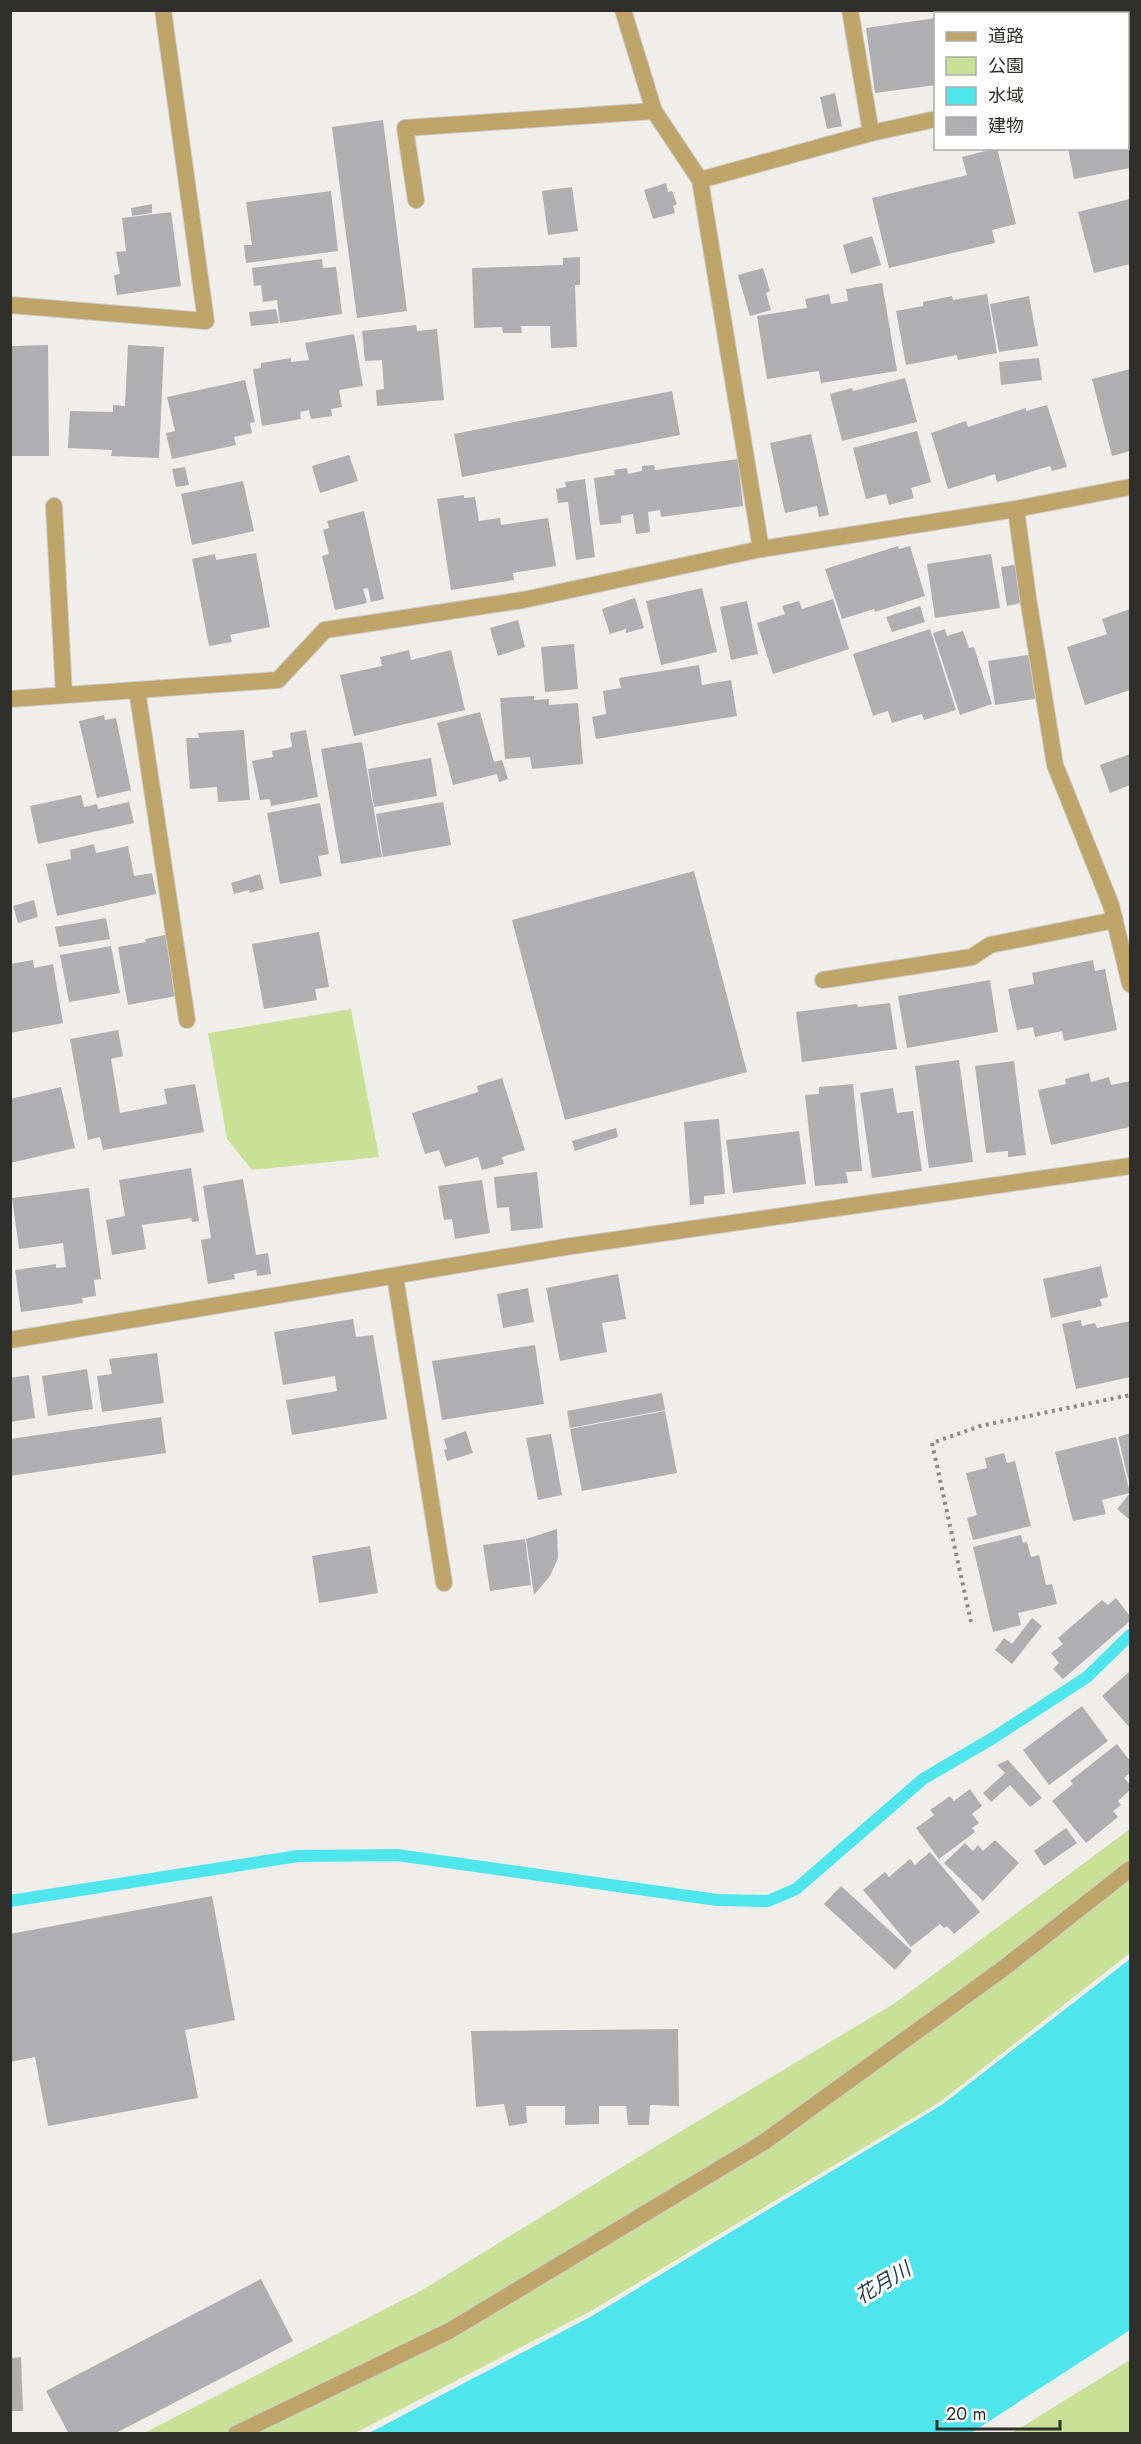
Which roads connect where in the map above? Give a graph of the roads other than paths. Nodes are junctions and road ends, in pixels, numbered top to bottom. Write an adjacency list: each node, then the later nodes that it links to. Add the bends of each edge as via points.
1 (164, 10): 9 (street, via 206,321)
2 (623, 10): 4 (street)
3 (850, 10): 6 (street)
4 (654, 111): 7 (street); 8 (street, via 405,128)
5 (934, 119): 6 (street)
6 (871, 133): 7 (street)
7 (700, 180): 13 (street)
8 (416, 200)
9 (10, 305)
10 (1131, 487): 12 (street)
11 (54, 506): 15 (street)
12 (1016, 509): 13 (street); 17 (street, via 1055,765)
13 (761, 549): 14 (street, via 523,600 325,630 278,680)
14 (137, 690): 15 (street); 21 (street)
15 (64, 695): 16 (street)
16 (10, 699)
17 (1115, 920): 18 (street); 19 (street, via 990,945 972,957)
18 (1126, 943): 20 (street)
19 (823, 980)
20 (1131, 984)
21 (187, 1020)
22 (1131, 1166): 23 (street, via 577,1245)
23 (394, 1276): 24 (street); 25 (street)
24 (10, 1340)
25 (444, 1583)
26 (1131, 1869): 27 (street, via 1004,1968 764,2142 449,2331)
27 (236, 2433)

